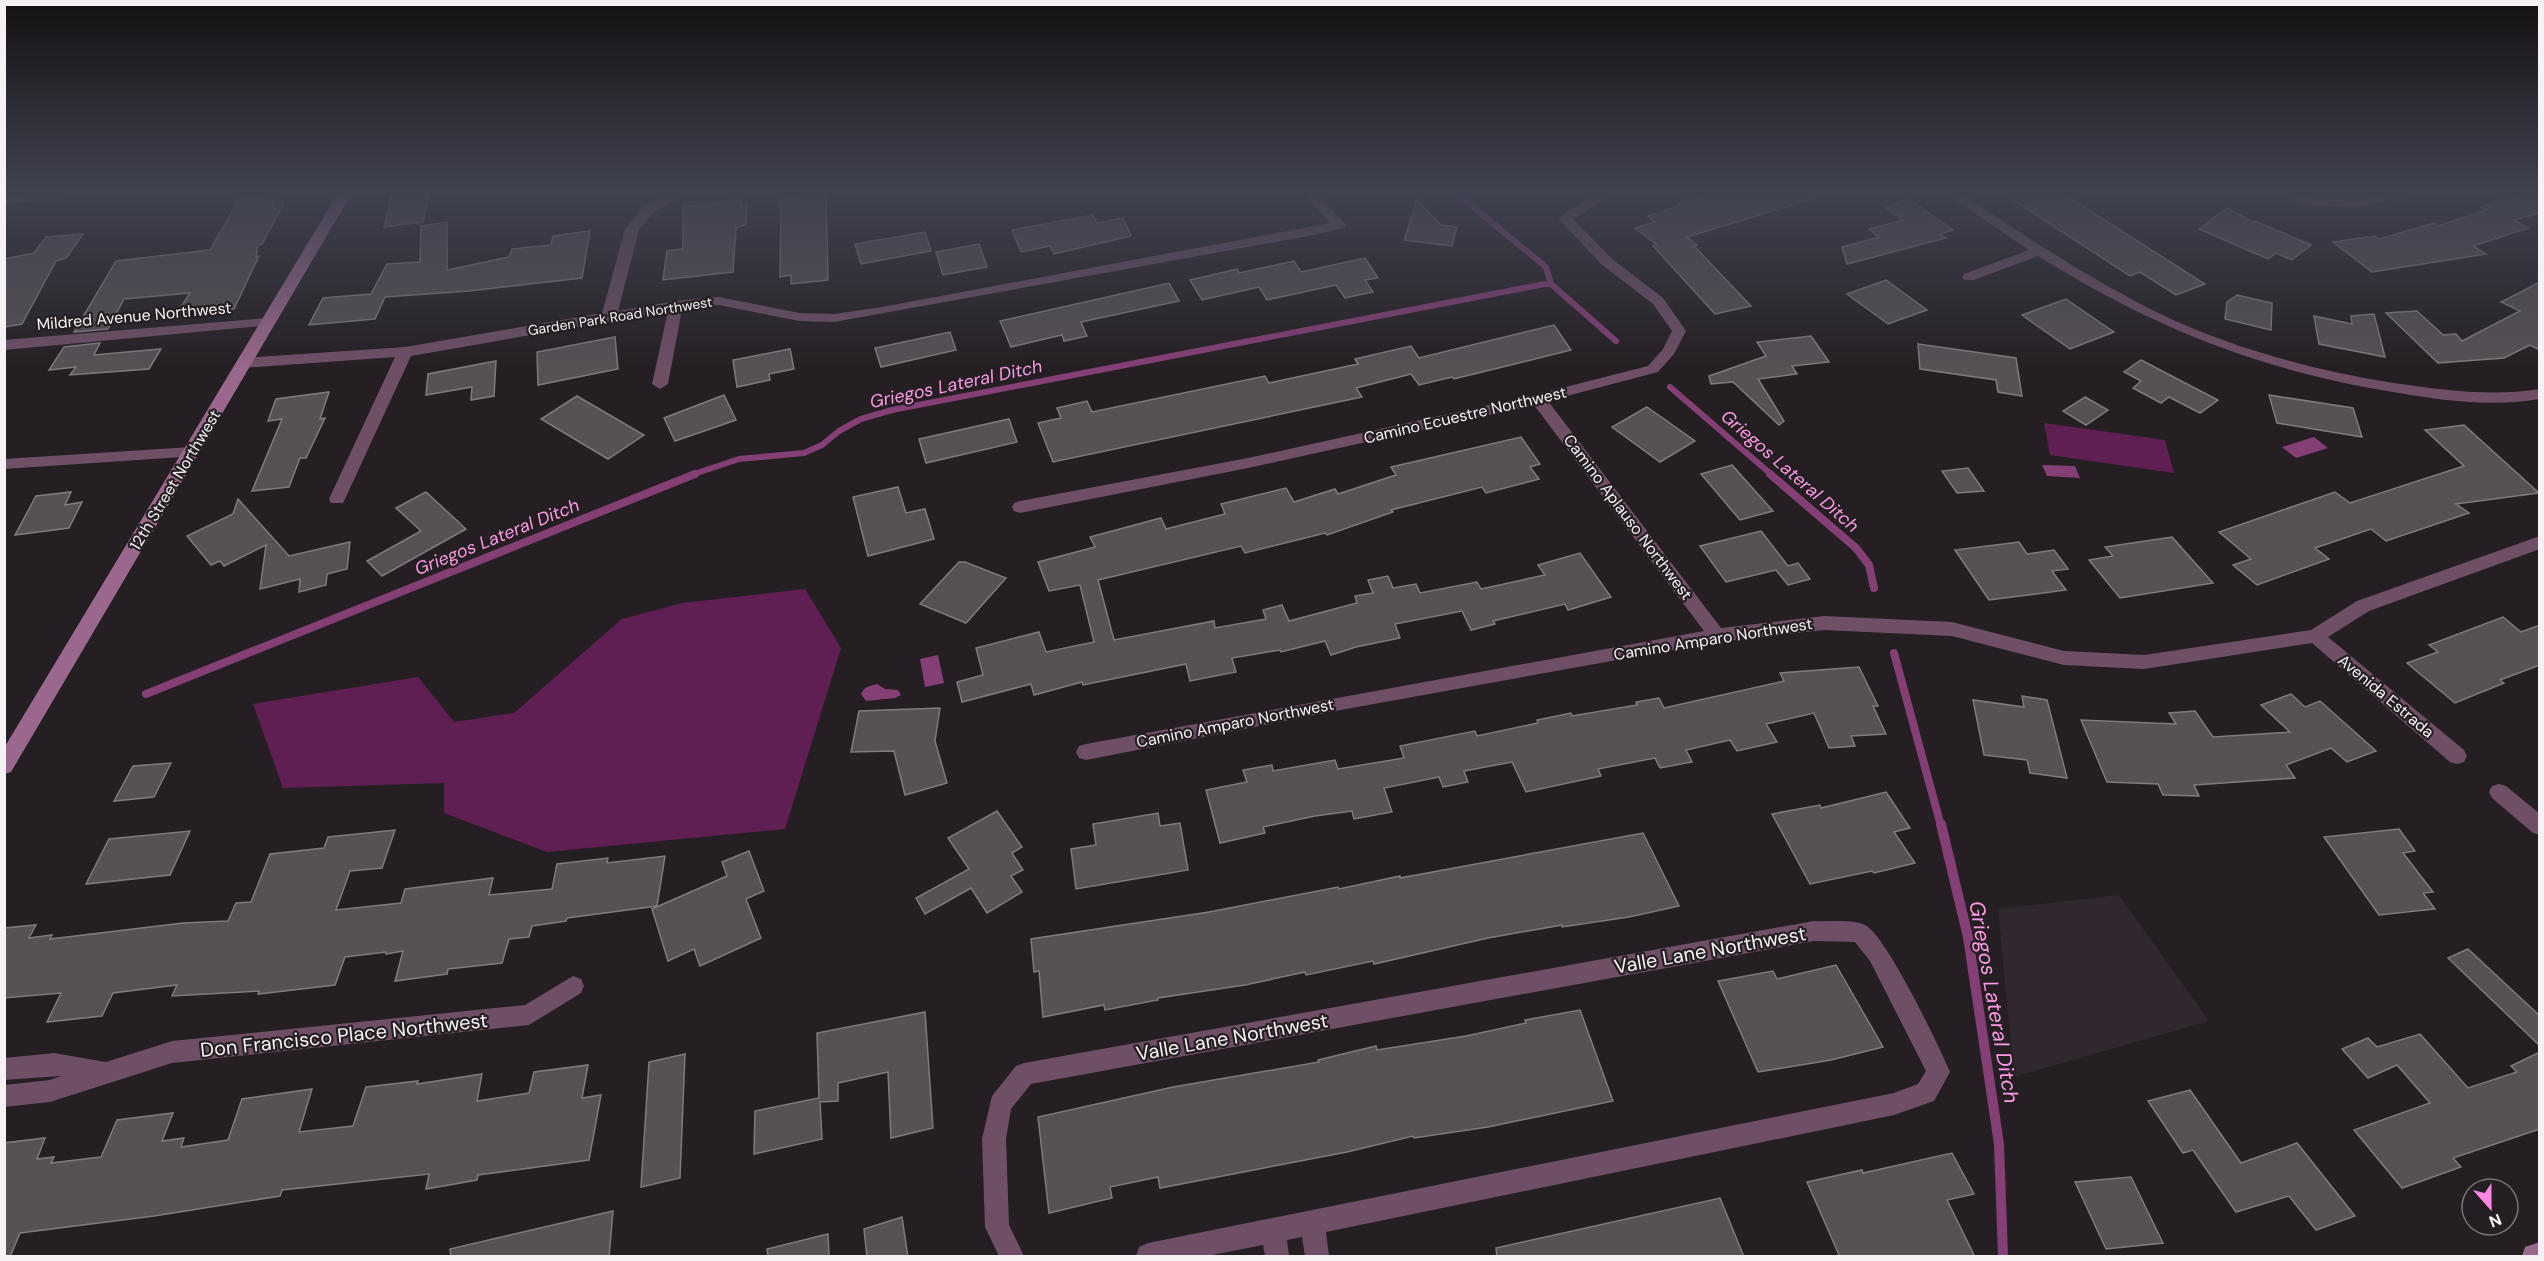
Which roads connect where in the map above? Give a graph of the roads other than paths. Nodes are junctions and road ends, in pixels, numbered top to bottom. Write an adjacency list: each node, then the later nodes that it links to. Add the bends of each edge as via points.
1 (309, 252): 10 (main road, 12th Street Northwest)
2 (626, 252): 9 (street)
3 (1202, 252): 8 (street, Garden Park Road Northwest, via 834,318 799,317 719,301)
4 (1596, 252): 15 (street, Camino Ecuestre Northwest, via 1658,301 1679,331 1669,351 1653,369)
5 (2037, 252): 7 (street)
6 (2040, 252): 16 (street, via 2172,324 2283,364 2367,384 2432,393)
7 (1969, 277)
8 (676, 305): 9 (street, Garden Park Road Northwest); 14 (street)
9 (609, 316): 12 (street, Garden Park Road Northwest)
10 (267, 322): 11 (street, Mildred Avenue Northwest); 13 (main road, 12th Street Northwest)
11 (4, 345)
12 (405, 351): 13 (street, Garden Park Road Northwest); 19 (street)
13 (243, 363): 17 (main road, 12th Street Northwest)
14 (660, 384)
15 (1538, 399): 20 (street, Camino Ecuestre Northwest, via 1248,463); 22 (street, Camino Aplauso Northwest)
16 (2536, 399)
17 (191, 452): 18 (street); 26 (main road, 12th Street Northwest)
18 (4, 464)
19 (337, 499)
20 (1020, 507)
21 (2540, 542): 23 (street, Camino Amparo Northwest, via 2363,606)
22 (1717, 635): 23 (street, Camino Amparo Northwest, via 1824,623 1952,629 2064,658 2144,662); 24 (street, Camino Amparo Northwest)
23 (2315, 636): 25 (street, Avenida Estrada)
24 (1086, 752)
25 (2457, 756)
26 (4, 766)
27 (2499, 792): 28 (street)
28 (2540, 827)
29 (573, 986): 31 (street, Don Francisco Place Northwest, via 530,1015 172,1052)
30 (4, 1069): 31 (street, Don Francisco Place Northwest, via 54,1064)
31 (108, 1073): 32 (street, Don Francisco Place Northwest, via 50,1091)
32 (4, 1096)
33 (1312, 1223): 34 (street, Valle Lane Northwest); 36 (street, Valle Lane Northwest, via 1894,1104 1926,1093 1939,1072 1878,954 1860,933 1814,931 1024,1074 1000,1104 994,1139 997,1227); 39 (street)
34 (1274, 1231): 37 (street, Valle Lane Northwest); 38 (street)
35 (2540, 1254): 40 (main road)
36 (1012, 1257)
37 (1148, 1257)
38 (1278, 1257)
39 (1317, 1257)
40 (2534, 1257)

